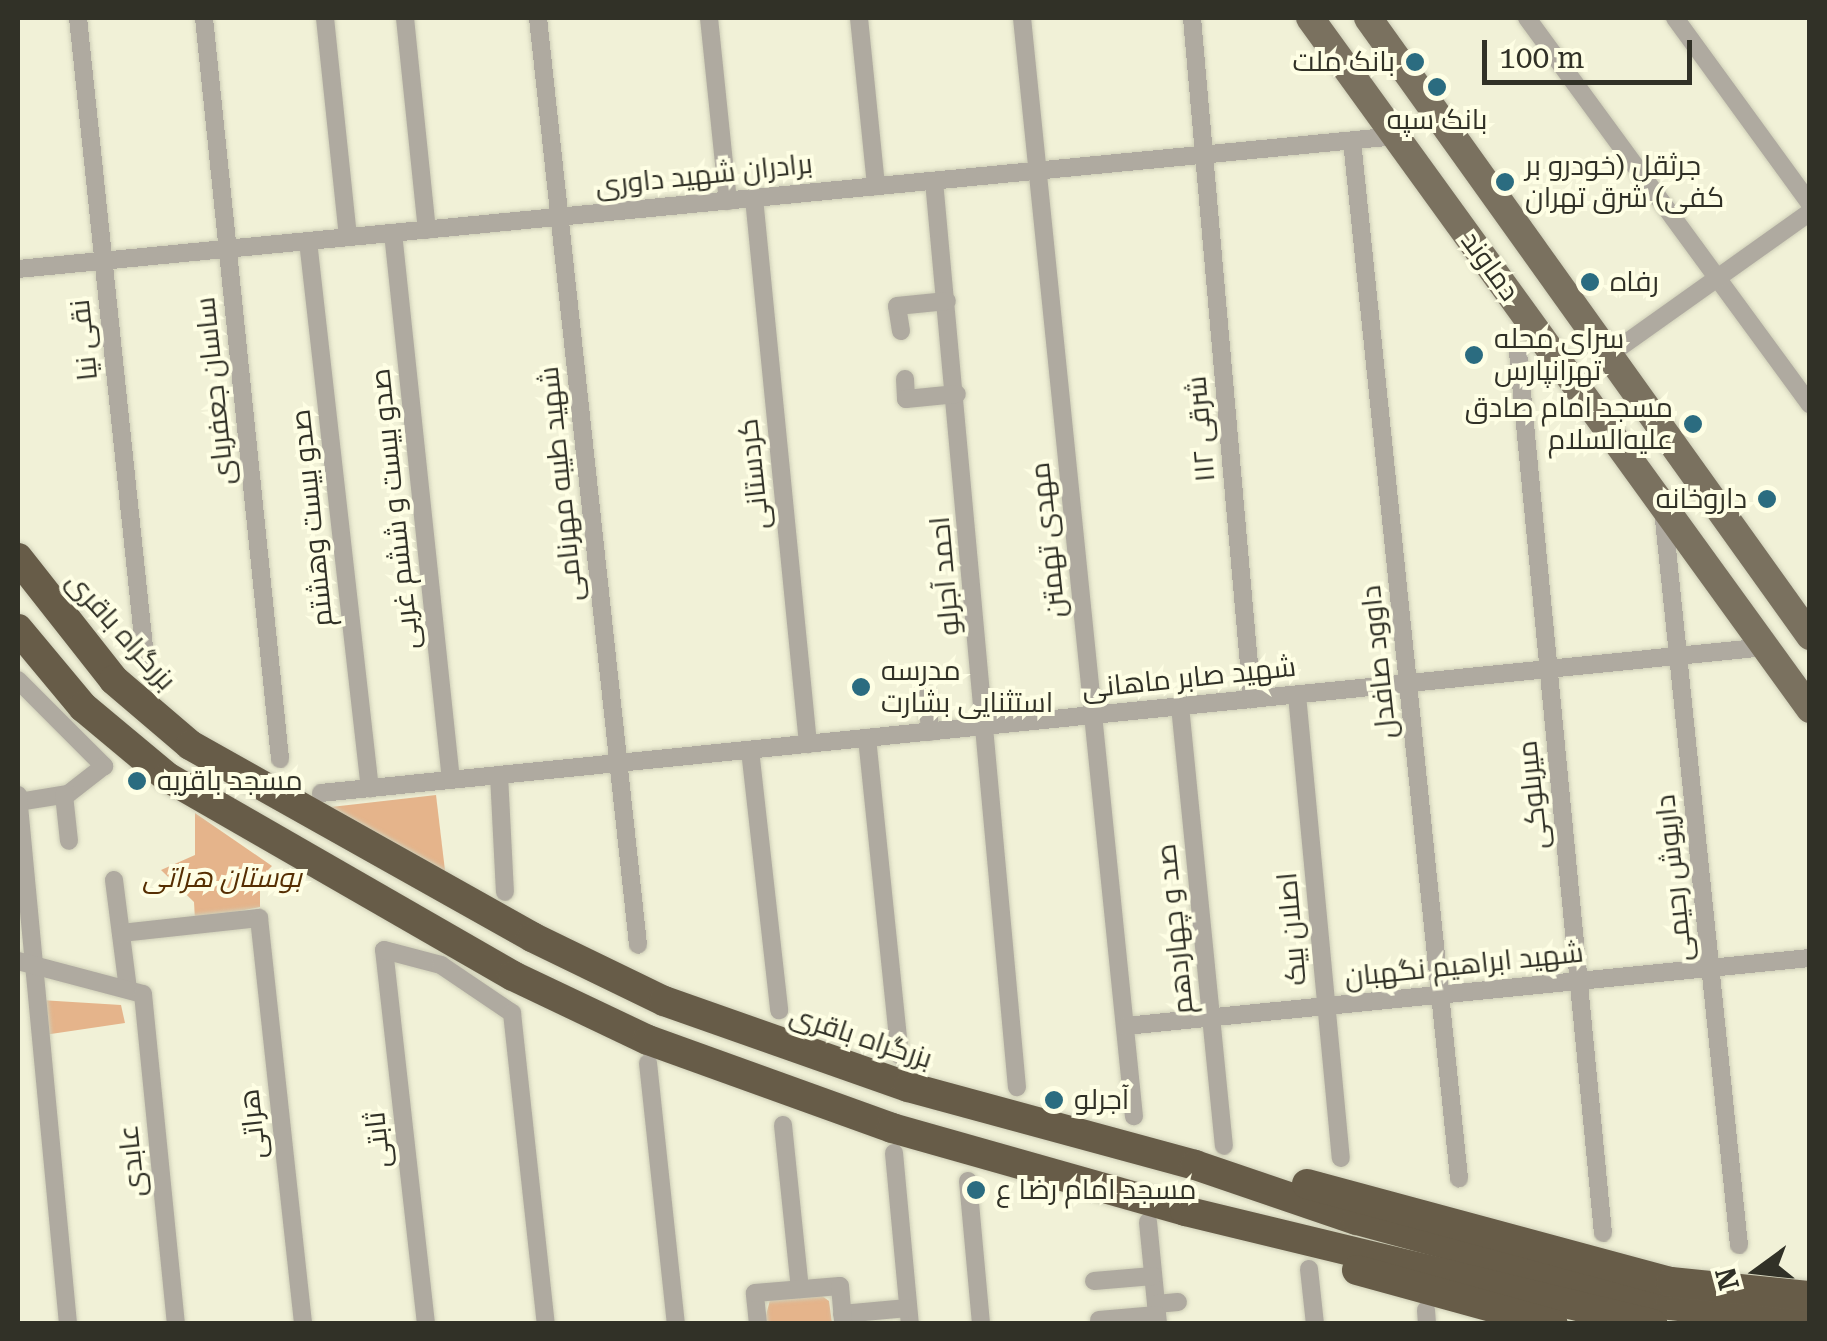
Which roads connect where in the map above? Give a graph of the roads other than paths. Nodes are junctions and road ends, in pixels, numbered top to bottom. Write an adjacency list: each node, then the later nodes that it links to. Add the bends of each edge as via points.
1 (78, 18): 32 (street, نقی نیا)
2 (204, 18): 30 (street, ساسان جعفربای)
3 (325, 18): 28 (street)
4 (405, 18): 26 (street)
5 (538, 18): 24 (street, شهید طیبه مهرنامی)
6 (709, 18): 21 (street)
7 (859, 18): 19 (street)
8 (1022, 18): 17 (street, مهدی تهمتن)
9 (1192, 18): 16 (street)
10 (1310, 18): 14 (main road, دماوند)
11 (1368, 18): 25 (main road, دماوند)
12 (1527, 18): 34 (street)
13 (1675, 18): 22 (street)
14 (1396, 136): 15 (street, برادران شهید داوری); 31 (main road, دماوند)
15 (1352, 140): 16 (street, برادران شهید داوری); 51 (street, داوود صافدل)
16 (1204, 155): 17 (street, برادران شهید داوری); 54 (street, ۱۱۲ شرقی)
17 (1038, 171): 18 (street, برادران شهید داوری); 57 (street, مهدی تهمتن)
18 (934, 181): 19 (street, برادران شهید داوری); 35 (street, احمد آجرلو)
19 (876, 186): 20 (street, برادران شهید داوری)
20 (754, 198): 21 (street, برادران شهید داوری); 61 (street, کردستانی)
21 (728, 201): 24 (street, برادران شهید داوری)
22 (1810, 204)
23 (1810, 212): 34 (street)
24 (560, 217): 26 (street, برادران شهید داوری); 64 (street, شهید طیبه مهرنامی)
25 (1515, 225): 31 (main road); 38 (main road, دماوند)
26 (427, 230): 27 (street, برادران شهید داوری)
27 (394, 233): 28 (street, برادران شهید داوری); 66 (street, صدو بیست و ششم غربی)
28 (348, 237): 29 (street, برادران شهید داوری)
29 (308, 241): 30 (street, برادران شهید داوری); 67 (street, صدو بیست وهشتم)
30 (228, 249): 32 (street, برادران شهید داوری); 63 (street, ساسان جعفربای)
31 (1479, 250): 42 (main road, دماوند)
32 (104, 261): 33 (street, برادران شهید داوری); 48 (street, نقی نیا)
33 (18, 269)
34 (1717, 278): 38 (street); 41 (street)
35 (947, 301): 36 (street, via 896,306); 40 (street, احمد آجرلو)
36 (901, 331)
37 (1518, 352): 49 (street, میربلوکی)
38 (1608, 355): 45 (main road, دماوند)
39 (905, 378): 40 (street, via 906,399)
40 (957, 394): 58 (street, احمد آجرلو)
41 (1810, 405)
42 (1663, 506): 46 (main road, دماوند); 47 (street, داریوش رحیمی)
43 (18, 558): 96 (highway, بزرگراه باقری, via 114,680 190,745 532,937 772,1043)
44 (18, 629): 99 (highway, بزرگراه باقری, via 82,707 167,777 514,976 758,1084)
45 (1810, 636)
46 (1765, 647): 47 (street, شهید صابر ماهانی); 56 (main road, دماوند)
47 (1678, 656): 49 (street, شهید صابر ماهانی); 79 (street, داریوش رحیمی)
48 (145, 657)
49 (1548, 669): 51 (street, شهید صابر ماهانی); 80 (street, میربلوکی)
50 (18, 680): 69 (street, via 104,766)
51 (1408, 683): 52 (street, شهید صابر ماهانی); 83 (street, داوود صافدل)
52 (1297, 694): 54 (street, شهید صابر ماهانی); 84 (street, اصلان بیک)
53 (926, 696): 59 (street)
54 (1252, 699): 55 (street, شهید صابر ماهانی)
55 (1180, 706): 57 (street, شهید صابر ماهانی); 86 (street, صد و چهاردهم)
56 (1810, 709)
57 (1093, 715): 58 (street, شهید صابر ماهانی); 87 (street, مهدی تهمتن)
58 (986, 726): 59 (street, شهید صابر ماهانی); 90 (street, احمد آجرلو)
59 (930, 732): 60 (street, شهید صابر ماهانی)
60 (867, 738): 61 (street, شهید صابر ماهانی); 88 (street)
61 (808, 744): 62 (street, شهید صابر ماهانی)
62 (750, 750): 64 (street, شهید صابر ماهانی); 85 (street)
63 (280, 759)
64 (618, 763): 65 (street, شهید صابر ماهانی); 75 (street, شهید طیبه مهرنامی)
65 (500, 775): 66 (street, شهید صابر ماهانی); 73 (street)
66 (451, 780): 67 (street, شهید صابر ماهانی)
67 (370, 788): 68 (street, شهید صابر ماهانی)
68 (321, 794)
69 (64, 795): 70 (street); 71 (street)
70 (18, 800): 78 (street)
71 (70, 840)
72 (114, 880): 74 (street, عابدی)
73 (505, 892)
74 (121, 933): 81 (street, عابدی); 118 (street, هراتی, via 259,918)
75 (638, 945)
76 (1810, 958): 79 (street, شهید ابراهیم نگهبان)
77 (18, 961): 78 (street)
78 (36, 966): 81 (street); 82 (street)
79 (1710, 968): 80 (street, شهید ابراهیم نگهبان); 102 (street, داریوش رحیمی)
80 (1578, 981): 83 (street, شهید ابراهیم نگهبان); 101 (street, میربلوکی)
81 (136, 991): 117 (street, عابدی)
82 (25, 992): 116 (street)
83 (1440, 995): 84 (street, شهید ابراهیم نگهبان); 97 (street, داوود صافدل)
84 (1327, 1006): 86 (street, شهید ابراهیم نگهبان); 95 (street, اصلان بیک)
85 (779, 1010)
86 (1212, 1017): 87 (street, شهید ابراهیم نگهبان); 93 (street, صد و چهاردهم)
87 (1125, 1026): 91 (street, مهدی تهمتن)
88 (900, 1055)
89 (648, 1062): 121 (street)
90 (1018, 1087)
91 (1134, 1116)
92 (783, 1125): 106 (street)
93 (1224, 1146)
94 (894, 1153): 111 (street)
95 (1341, 1158)
96 (1195, 1165): 107 (highway, via 1278,1176 1671,1282); 110 (highway, بزرگراه باقری)
97 (1459, 1178)
98 (968, 1181): 123 (street)
99 (1185, 1211): 110 (highway, بزرگراه باقری); 125 (highway, via 1263,1244)
100 (1148, 1222): 104 (street)
101 (1603, 1233)
102 (1739, 1245)
103 (1309, 1268): 124 (street)
104 (1153, 1276): 105 (street); 109 (street)
105 (1094, 1281)
106 (800, 1290): 112 (street, via 840,1286); 115 (street, via 756,1294)
107 (1810, 1296)
108 (1178, 1302): 109 (street)
109 (1157, 1314): 113 (street)
110 (1662, 1314): 114 (highway, بزرگراه باقری)
111 (909, 1316): 112 (street)
112 (843, 1319)
113 (1099, 1320)
114 (1810, 1321)
115 (758, 1322): 122 (street)
116 (68, 1324)
117 (176, 1324)
118 (302, 1324)
119 (426, 1324): 120 (street, ثابتی, via 384,950 468,981 512,1013)
120 (546, 1324)
121 (676, 1324)
122 (736, 1324)
123 (981, 1324)
124 (1315, 1324)
125 (1552, 1324)

